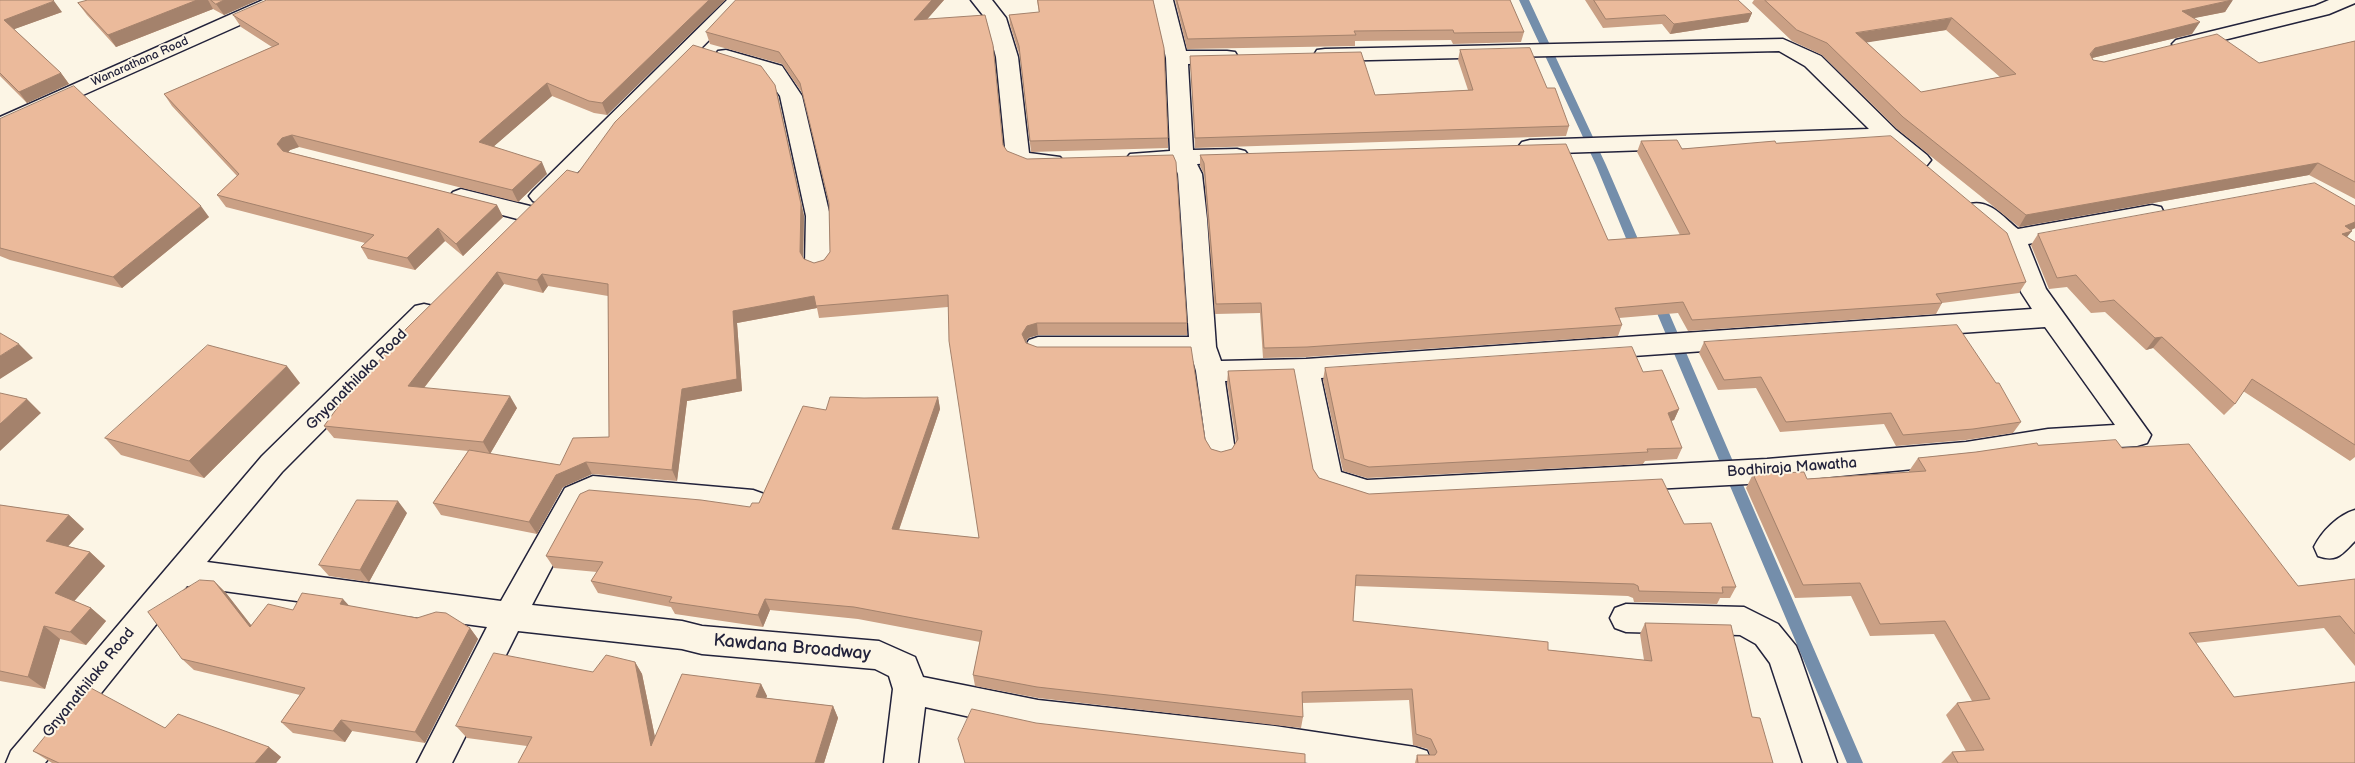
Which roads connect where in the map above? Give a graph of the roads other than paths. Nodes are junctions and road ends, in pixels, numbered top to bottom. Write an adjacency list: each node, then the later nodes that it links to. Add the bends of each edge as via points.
1 (280, 0): 11 (street, Wanarathana Road)
2 (738, 0): 6 (street)
3 (981, 0): 17 (street, via 996,18 1007,57 1018,157 1028,162)
4 (1163, 0): 10 (street)
5 (2347, 0): 7 (street, via 2322,10)
6 (691, 47): 22 (street); 25 (street, via 774,71 791,96 818,216)
7 (2162, 49)
8 (1305, 55): 12 (street, via 1783,45 1813,62)
9 (1246, 56): 10 (street)
10 (1177, 58): 15 (street)
11 (0, 124)
12 (1888, 135): 13 (street); 18 (street)
13 (1508, 148)
14 (1261, 156): 15 (street)
15 (1182, 158): 16 (street); 29 (street, via 1190,174)
16 (1114, 160)
17 (1076, 161)
18 (1932, 171)
19 (440, 191): 22 (street)
20 (1962, 196): 24 (street)
21 (2176, 209): 24 (street)
22 (525, 212): 23 (street)
23 (504, 234)
24 (2013, 238): 27 (street, Bodhiraja Mawatha, via 2034,292)
25 (818, 264)
26 (441, 296): 35 (street, Gnyanathilaka Road, via 272,464)
27 (2052, 318): 30 (street); 30 (street, Bodhiraja Mawatha, via 2137,435 2048,440 1966,453 1767,471 1367,492 1328,480)
28 (1038, 347): 29 (street)
29 (1206, 359): 30 (street); 31 (street)
30 (1306, 368)
31 (1221, 451)
32 (753, 502): 36 (street, via 593,488 575,496)
33 (2355, 522): 34 (street)
34 (2329, 548)
35 (180, 572): 36 (street, Kawdana Broadway); 39 (street, Gnyanathilaka Road)
36 (509, 616): 38 (street, Kawdana Broadway, via 702,640 879,655 903,667); 40 (street)
37 (1626, 618): 43 (street, via 1744,621 1767,634 1784,656)
38 (910, 688): 41 (street); 42 (street, via 1038,716 1275,742)
39 (23, 763)
40 (434, 763)
41 (901, 763)
42 (1415, 763)
43 (1820, 763)

